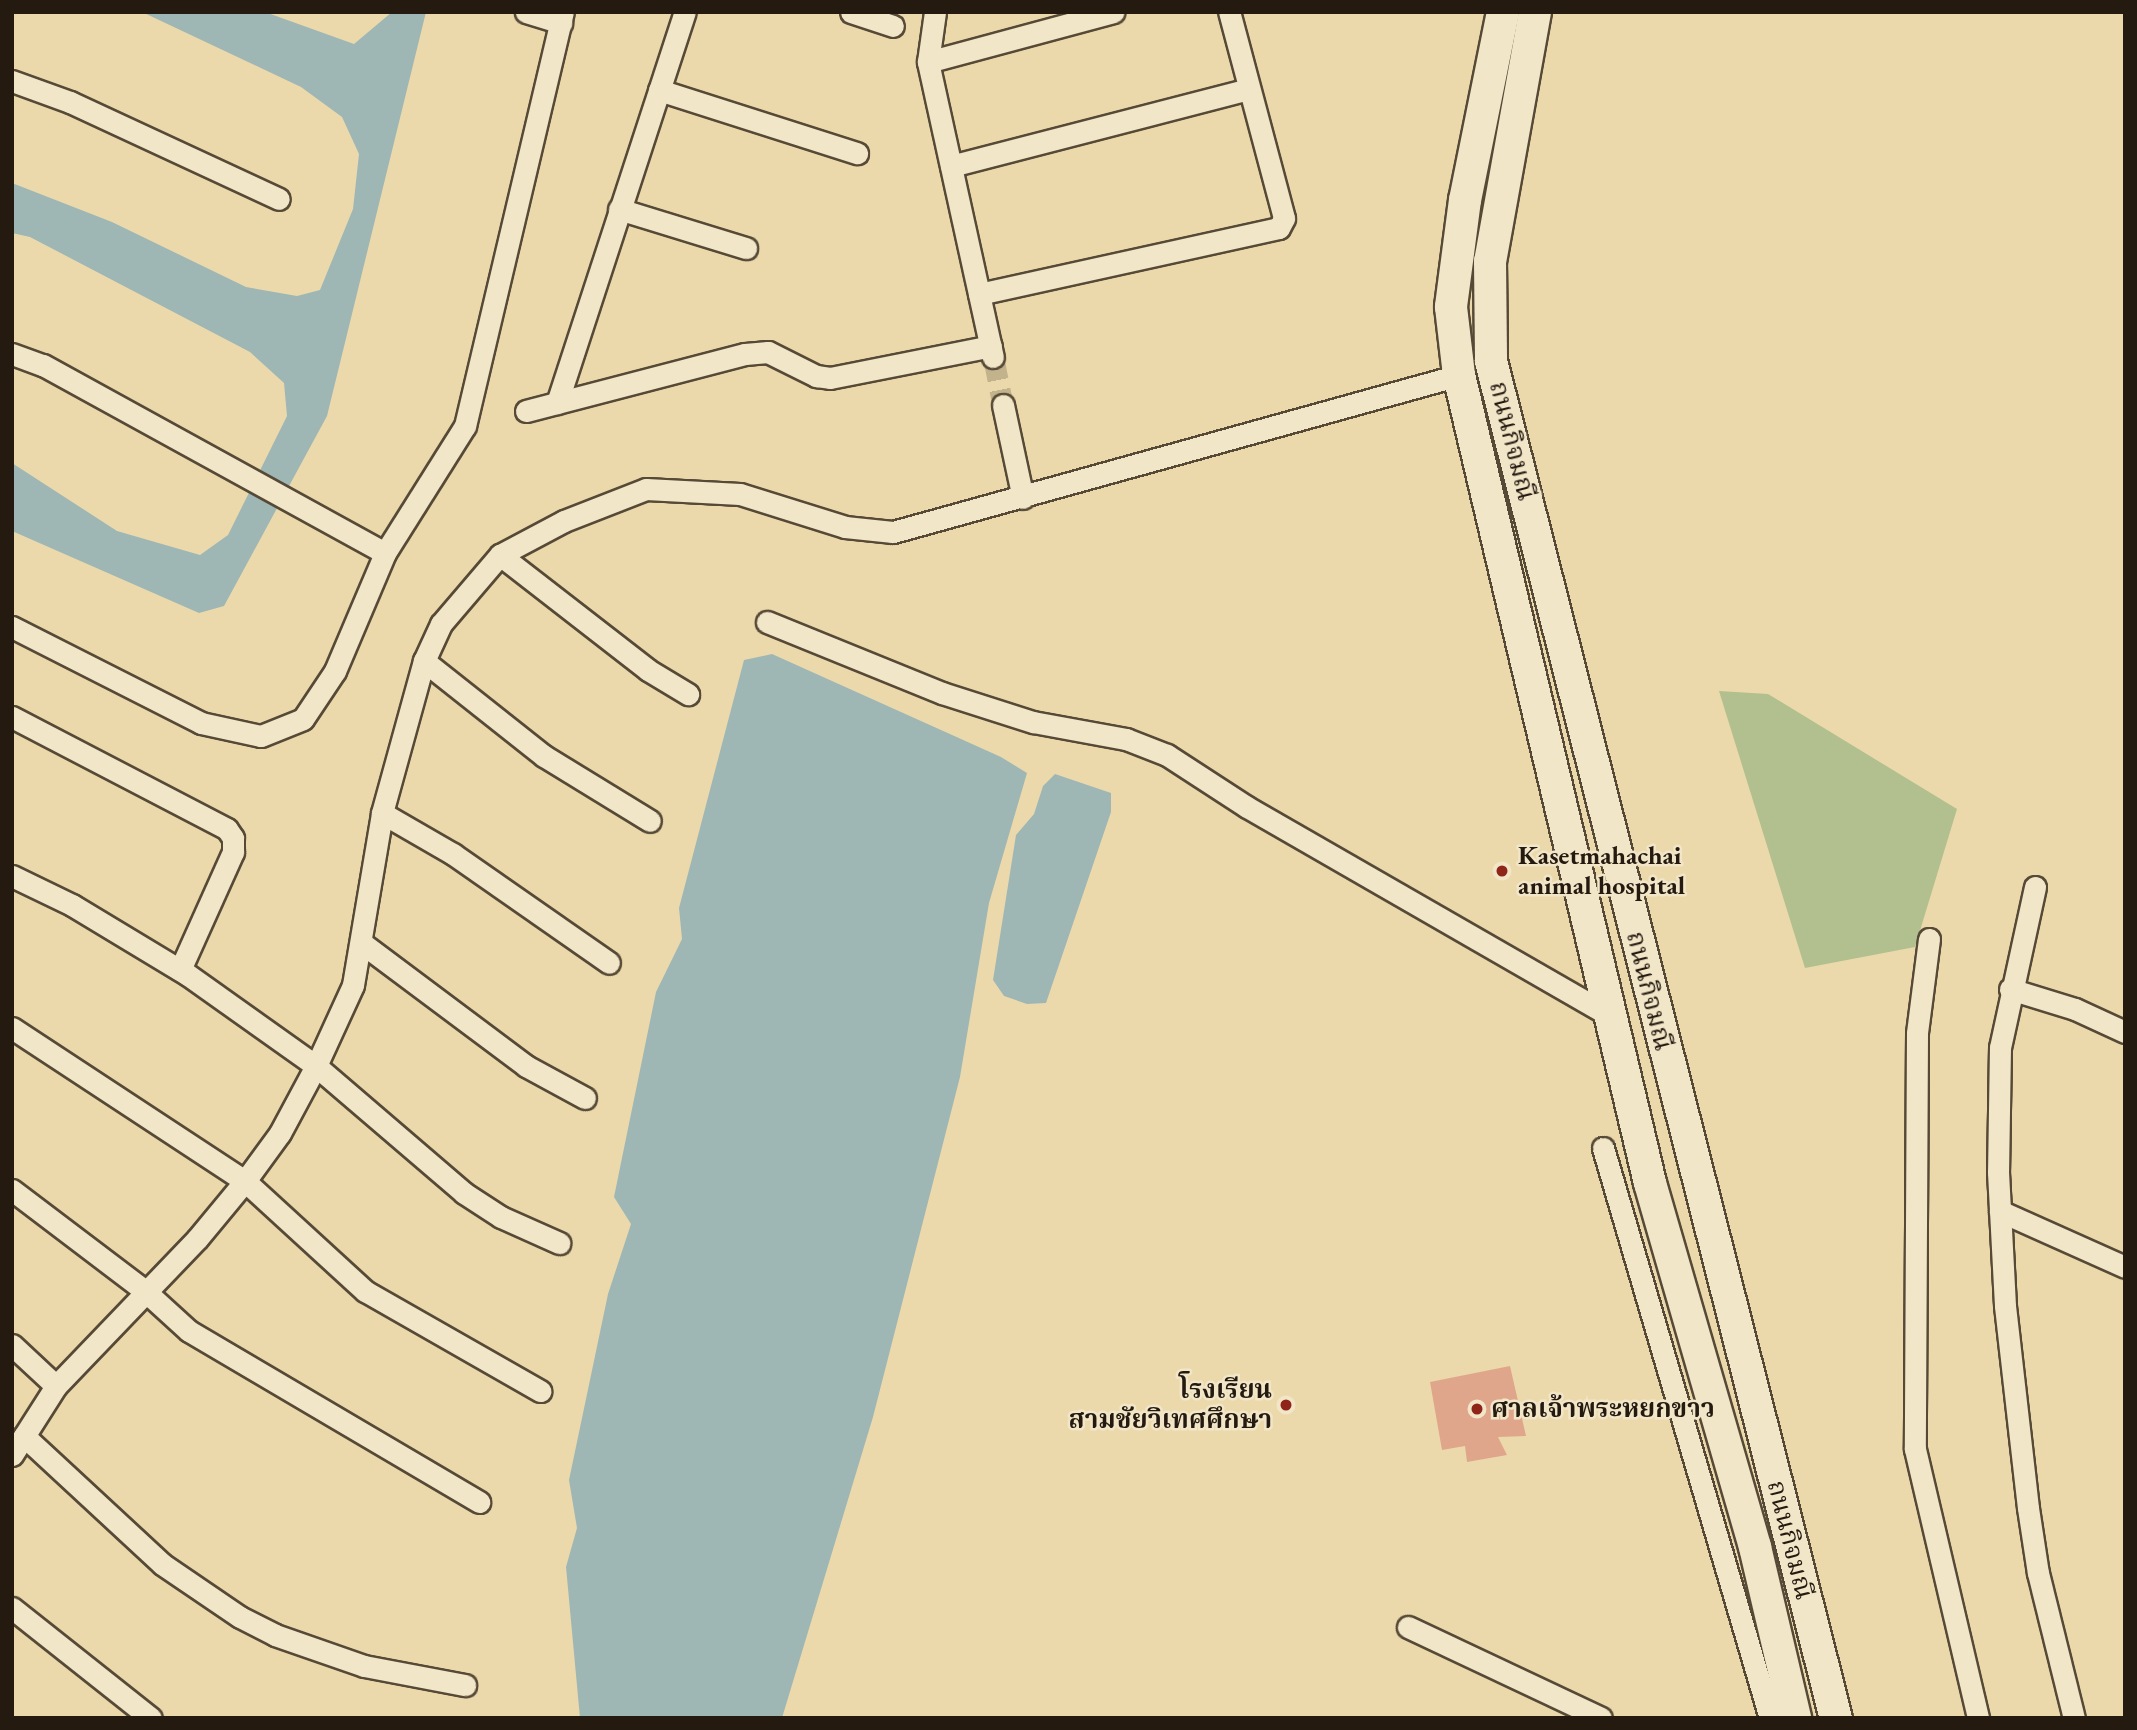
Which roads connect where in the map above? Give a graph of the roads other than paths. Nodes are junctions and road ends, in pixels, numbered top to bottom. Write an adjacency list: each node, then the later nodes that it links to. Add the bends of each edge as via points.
1 (526, 12): 9 (street)
2 (685, 12): 14 (street)
3 (852, 12): 10 (street)
4 (935, 12): 11 (street)
5 (1113, 12): 11 (street)
6 (1228, 12): 13 (street)
7 (1503, 12): 22 (main road, ถนนกิจมณี, via 1465,200 1453,294)
8 (1535, 12): 55 (main road, ถนนกิจมณี, via 1490,261 1491,361)
9 (562, 17): 27 (street, via 465,426)
10 (893, 26)
11 (928, 62): 16 (street)
12 (12, 81): 17 (street, via 70,102)
13 (1249, 89): 16 (street); 20 (street, via 1284,218 1279,228)
14 (659, 90): 15 (street); 18 (street)
15 (857, 153)
16 (951, 166): 20 (street)
17 (279, 199)
18 (619, 209): 19 (street); 23 (street)
19 (746, 248)
20 (979, 295): 23 (street, via 992,353 830,378 816,376 768,352 745,354)
21 (12, 354): 27 (street, via 43,365)
22 (1459, 374): 26 (street); 43 (main road, ถนนกิจมณี)
23 (557, 403): 25 (street)
24 (1003, 405): 26 (street)
25 (526, 411)
26 (1023, 498): 28 (street, via 893,533 867,533 740,494 646,489 564,521)
27 (385, 553): 30 (street, via 321,698 303,719 261,736 201,723)
28 (500, 555): 31 (street, via 441,624); 32 (street, via 648,670)
29 (767, 622): 43 (street, via 942,693 1033,722 1126,739 1167,755 1247,807)
30 (12, 627)
31 (424, 660): 34 (street); 35 (street, via 544,756)
32 (688, 694)
33 (12, 717): 41 (street, via 227,830 233,838 233,852)
34 (382, 813): 39 (street); 40 (street, via 453,854)
35 (650, 821)
36 (12, 876): 41 (street, via 72,905)
37 (2035, 887): 42 (street)
38 (1929, 939): 71 (street, via 1917,1033 1915,1449)
39 (363, 944): 46 (street, via 353,985); 47 (street, via 526,1066)
40 (609, 963)
41 (180, 970): 46 (street)
42 (2010, 989): 45 (street, via 2075,1009); 51 (street, via 1996,1105)
43 (1611, 1016): 56 (main road, ถนนกิจมณี, via 1650,1183)
44 (12, 1028): 49 (street)
45 (2125, 1032)
46 (316, 1066): 49 (street, via 280,1133); 52 (street, via 464,1193 501,1217)
47 (585, 1098)
48 (1603, 1148): 68 (street)
49 (244, 1181): 54 (street, via 197,1239); 59 (street, via 365,1290)
50 (12, 1190): 54 (street)
51 (2000, 1211): 53 (street); 72 (street, via 2005,1306 2028,1508 2038,1573)
52 (559, 1243)
53 (2125, 1268)
54 (145, 1291): 58 (street); 62 (street, via 216,1349)
55 (1728, 1298): 56 (main road); 70 (main road, ถนนกิจมณี)
56 (1686, 1309): 69 (main road, ถนนกิจมณี, via 1755,1547)
57 (12, 1345): 58 (street)
58 (57, 1386): 60 (street)
59 (540, 1391)
60 (24, 1436): 61 (street); 65 (street, via 162,1564 240,1617 275,1635 364,1666)
61 (12, 1455)
62 (479, 1502)
63 (12, 1608): 66 (street)
64 (1408, 1628): 67 (street)
65 (466, 1685)
66 (151, 1718)
67 (1601, 1718)
68 (1770, 1718)
69 (1795, 1718)
70 (1836, 1718)
71 (1978, 1718)
72 (2074, 1718)

